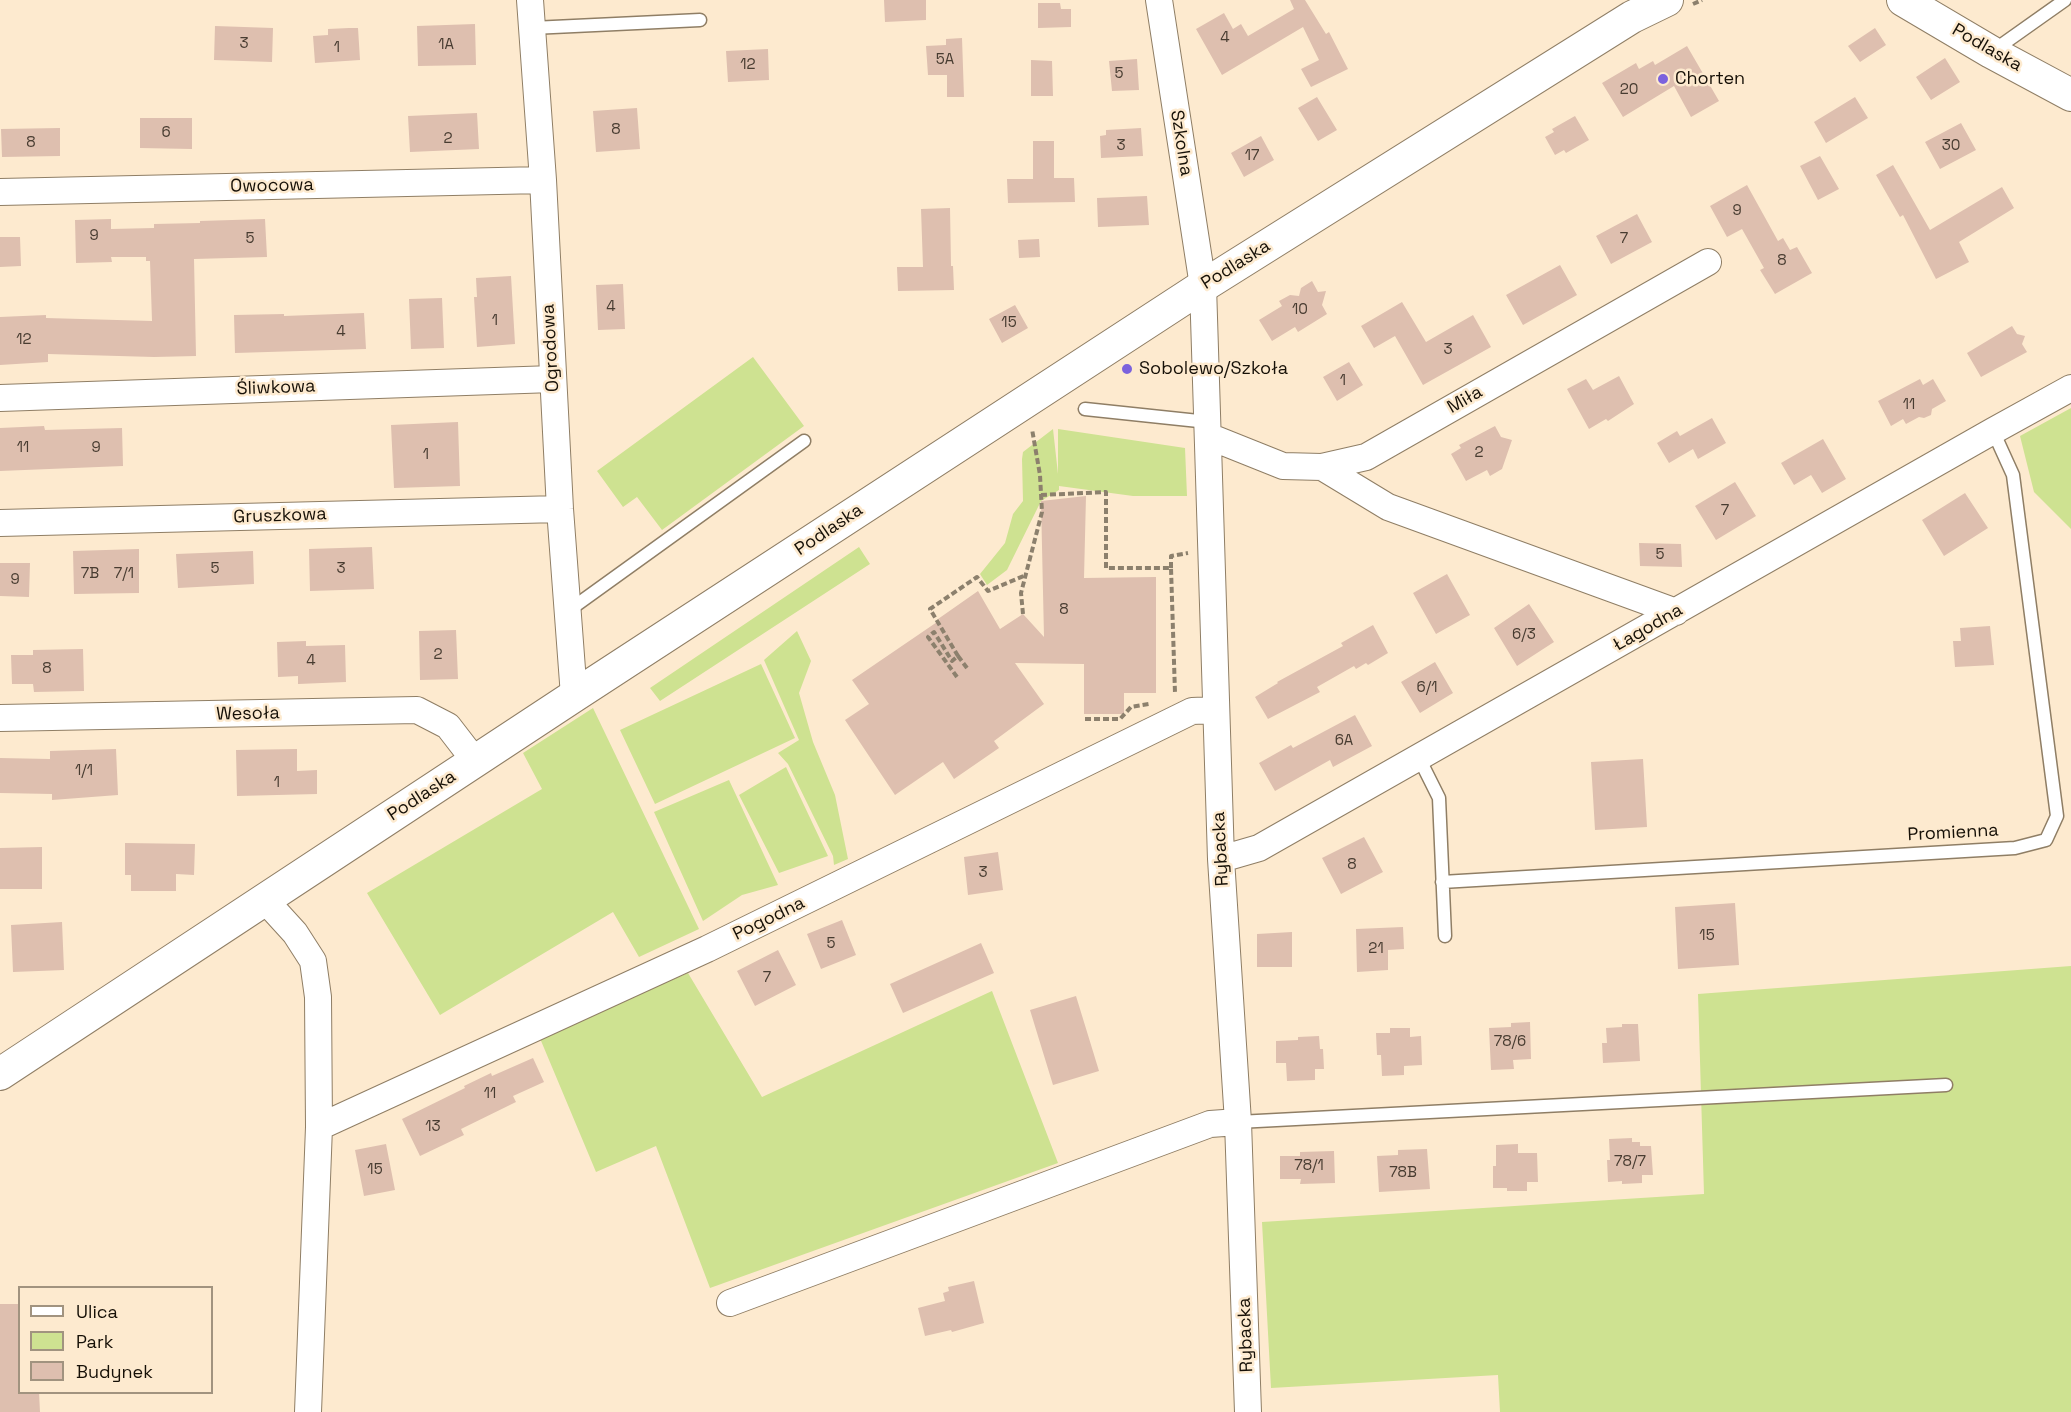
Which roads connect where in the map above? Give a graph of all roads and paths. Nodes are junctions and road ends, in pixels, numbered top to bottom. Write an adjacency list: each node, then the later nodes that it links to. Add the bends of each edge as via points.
1 (530, 0): 7 (street, Ogrodowa)
2 (1159, 0): 13 (street, Szkolna)
3 (1667, 0): 13 (street, Podlaska, via 1632,17)
4 (1903, 0): 8 (street, Podlaska)
5 (2065, 0): 8 (lane)
6 (700, 20): 7 (lane)
7 (532, 28): 10 (street, Ogrodowa)
8 (1991, 52): 9 (street, Podlaska)
9 (2071, 95)
10 (543, 180): 11 (street, Owocowa); 14 (street, Ogrodowa)
11 (0, 192)
12 (1707, 262): 22 (street, Miła, via 1366,457)
13 (1203, 286): 18 (street, Rybacka); 35 (street, Podlaska)
14 (553, 379): 16 (street, Śliwkowa); 24 (street, Ogrodowa)
15 (2071, 388): 19 (street, Łagodna)
16 (0, 398)
17 (1085, 409): 18 (lane)
18 (1208, 429): 22 (street, Miła, via 1283,466); 38 (street, Rybacka)
19 (1993, 431): 30 (street, Łagodna); 44 (lane, Promienna, via 2013,475 2057,816 2046,840 2015,848)
20 (804, 441): 29 (lane)
21 (1035, 445): 23 (path)
22 (1322, 467): 30 (street, via 1388,507)
23 (1041, 495): 27 (path, via 1106,492 1106,568); 28 (path, via 1042,512)
24 (560, 509): 25 (street, Gruszkowa); 29 (street, Ogrodowa)
25 (0, 523)
26 (1197, 552): 27 (path, via 1171,556)
27 (1171, 568): 36 (path, via 1176,692)
28 (1026, 575): 31 (path, via 1021,593); 32 (path, via 988,591 976,576 930,609)
29 (567, 612): 35 (street, Ogrodowa)
30 (1676, 612): 41 (street, Łagodna)
31 (1023, 614)
32 (958, 656): 33 (path); 34 (path, via 952,661 934,632 928,637)
33 (968, 668)
34 (957, 677)
35 (574, 696): 42 (street, Podlaska)
36 (1168, 697)
37 (1151, 704): 40 (path, via 1131,707 1120,720)
38 (1216, 710): 43 (street, Rybacka); 50 (street, Pogodna, via 1192,711 707,949)
39 (0, 718): 42 (street, Wesoła, via 417,710 448,726)
40 (1086, 719)
41 (1419, 758): 43 (street, Łagodna, via 1259,848); 44 (lane, via 1439,798)
42 (475, 761): 45 (street, Podlaska)
43 (1221, 859): 49 (street, Rybacka)
44 (1442, 882): 46 (lane)
45 (264, 899): 47 (street, Podlaska); 50 (street, via 295,933 313,961 318,997)
46 (1445, 936)
47 (0, 1074)
48 (1946, 1085): 49 (lane)
49 (1238, 1122): 51 (street, via 1210,1124); 53 (street, Rybacka)
50 (319, 1127): 52 (street)
51 (730, 1303)
52 (308, 1412)
53 (1248, 1412)

